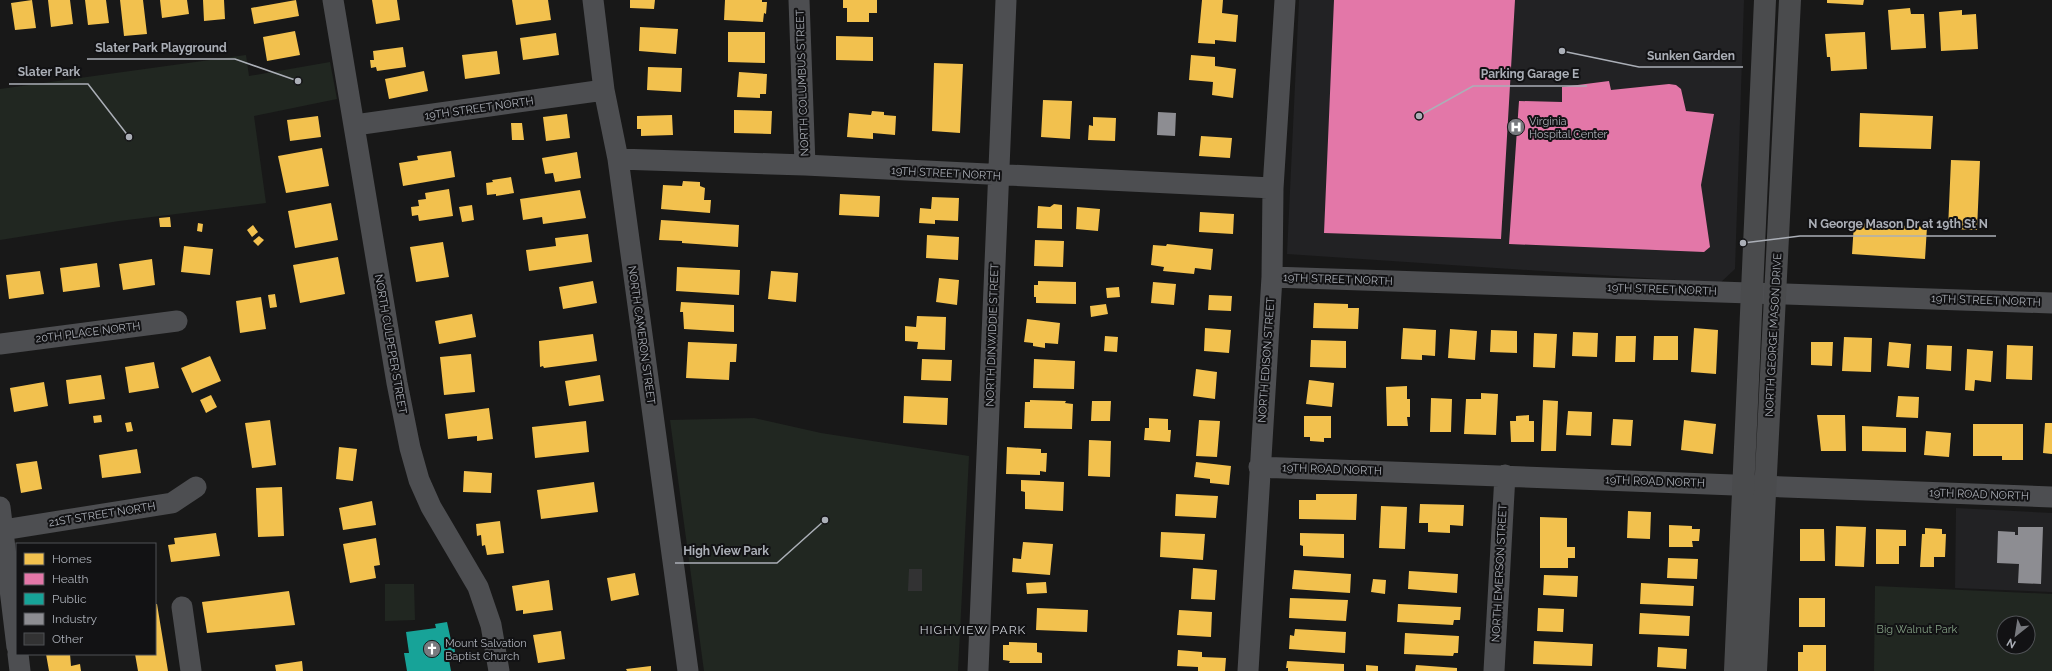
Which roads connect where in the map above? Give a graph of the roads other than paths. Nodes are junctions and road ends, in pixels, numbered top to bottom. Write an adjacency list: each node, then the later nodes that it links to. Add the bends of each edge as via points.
1 (333, 0): 9 (street, NORTH CULPEPER STREET)
2 (593, 0): 8 (street, NORTH CAMERON STREET)
3 (799, 0): 11 (street, NORTH COLUMBUS STREET)
4 (1006, 0): 12 (street, NORTH DINWIDDIE STREET)
5 (1284, 0): 13 (street, NORTH EDISON STREET)
6 (1765, 0): 15 (main road, NORTH GEORGE MASON DRIVE)
7 (1790, 0): 16 (main road, NORTH GEORGE MASON DRIVE)
8 (604, 90): 9 (street, 19TH STREET NORTH); 10 (street, NORTH CAMERON STREET)
9 (355, 125): 34 (street, NORTH CULPEPER STREET, via 410,448 419,480 431,507 478,587 491,625)
10 (618, 159): 11 (street, 19TH STREET NORTH); 35 (street, NORTH CAMERON STREET)
11 (805, 165): 12 (street, 19TH STREET NORTH)
12 (998, 176): 13 (street, 19TH STREET NORTH); 36 (street, NORTH DINWIDDIE STREET)
13 (1273, 188): 14 (street, NORTH EDISON STREET)
14 (1272, 277): 15 (street, 19TH STREET NORTH); 20 (street, NORTH EDISON STREET)
15 (1752, 292): 16 (street, 19TH STREET NORTH); 22 (main road, NORTH GEORGE MASON DRIVE)
16 (1775, 292): 17 (street, 19TH STREET NORTH); 23 (main road, NORTH GEORGE MASON DRIVE)
17 (2052, 303)
18 (177, 321): 19 (street, 20TH PLACE NORTH)
19 (0, 344)
20 (1259, 467): 21 (street, 19TH ROAD NORTH); 37 (street, NORTH EDISON STREET)
21 (1505, 476): 22 (street, 19TH ROAD NORTH); 38 (street, NORTH EMERSON STREET)
22 (1743, 485): 23 (street, 19TH ROAD NORTH); 39 (main road, NORTH GEORGE MASON DRIVE)
23 (1765, 486): 25 (street, 19TH ROAD NORTH); 40 (main road, NORTH GEORGE MASON DRIVE)
24 (196, 487): 27 (street, 21ST STREET NORTH, via 172,503)
25 (2052, 497)
26 (0, 507): 27 (street)
27 (3, 530): 28 (street)
28 (4, 581): 30 (street)
29 (182, 607): 33 (street)
30 (16, 643)
31 (18, 655): 32 (street)
32 (20, 671)
33 (191, 671)
34 (499, 671)
35 (688, 671)
36 (978, 671)
37 (1248, 671)
38 (1494, 671)
39 (1735, 671)
40 (1756, 671)

